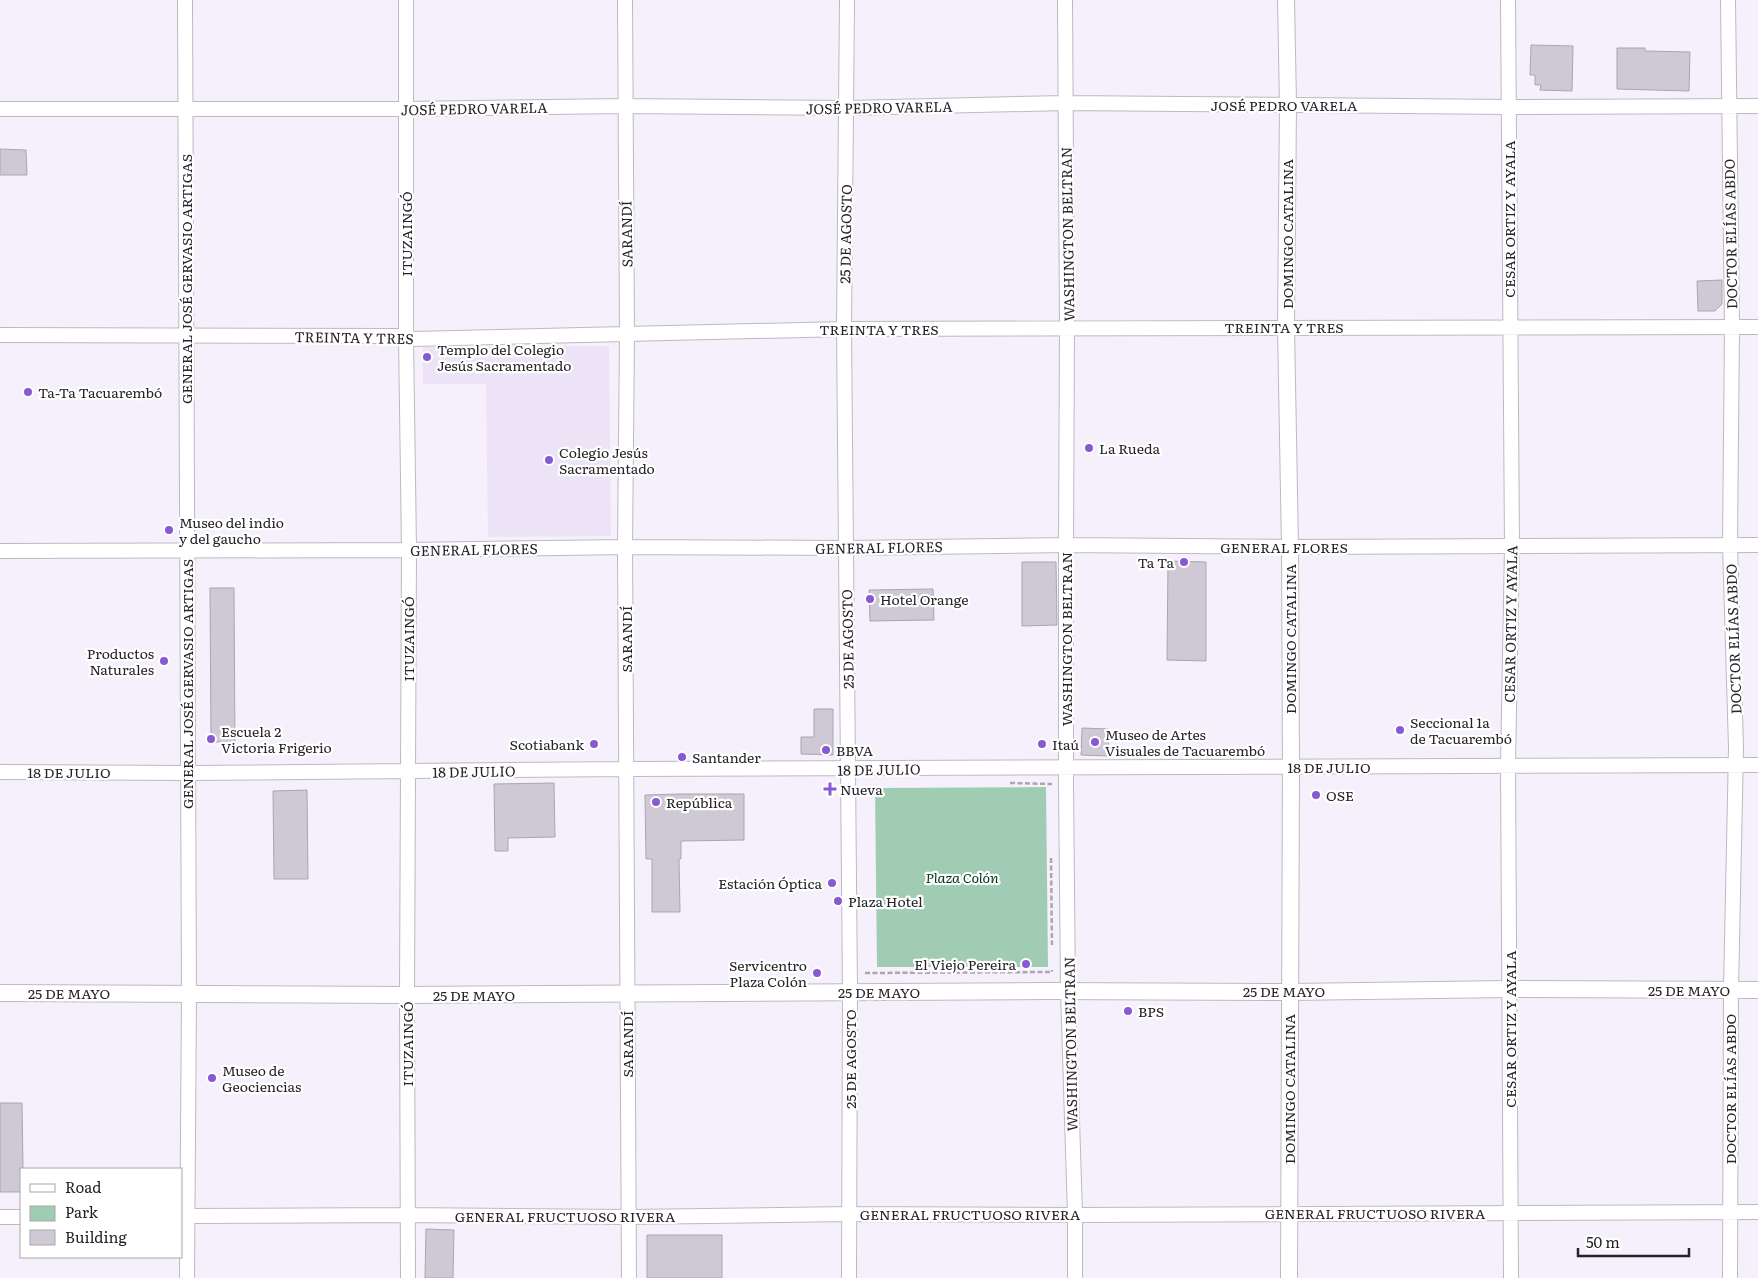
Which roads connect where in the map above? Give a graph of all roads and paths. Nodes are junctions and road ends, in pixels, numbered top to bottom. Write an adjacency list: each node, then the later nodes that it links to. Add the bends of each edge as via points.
1 (185, 0): 15 (street, GENERAL JOSÉ GERVASIO ARTIGAS)
2 (406, 0): 18 (street, ITUZAINGÓ)
3 (625, 0): 11 (street, SARANDÍ)
4 (847, 0): 16 (street, 25 DE AGOSTO)
5 (1066, 0): 9 (street, WASHINGTON BELTRAN)
6 (1286, 0): 10 (street, DOMINGO CATALINA)
7 (1508, 0): 14 (street, CESAR ORTIZ Y AYALA)
8 (1728, 0): 12 (street, DOCTOR ELÍAS ABDO)
9 (1065, 103): 10 (street, JOSÉ PEDRO VARELA); 16 (street, JOSÉ PEDRO VARELA); 24 (street, WASHINGTON BELTRAN)
10 (1288, 104): 14 (street, JOSÉ PEDRO VARELA); 19 (street, DOMINGO CATALINA)
11 (624, 106): 16 (street, JOSÉ PEDRO VARELA); 18 (street, JOSÉ PEDRO VARELA); 27 (street, SARANDÍ)
12 (1728, 106): 13 (street, JOSÉ PEDRO VARELA); 14 (street, JOSÉ PEDRO VARELA); 21 (street, DOCTOR ELÍAS ABDO)
13 (1758, 106)
14 (1509, 107): 20 (street, CESAR ORTIZ Y AYALA)
15 (186, 108): 17 (street, JOSÉ PEDRO VARELA); 18 (street, JOSÉ PEDRO VARELA); 25 (street, GENERAL JOSÉ GERVASIO ARTIGAS)
16 (847, 108): 23 (street, 25 DE AGOSTO)
17 (0, 109)
18 (406, 109): 28 (street, ITUZAINGÓ)
19 (1286, 327): 20 (street, TREINTA Y TRES); 24 (street, TREINTA Y TRES); 35 (street, DOMINGO CATALINA)
20 (1510, 327): 21 (street, TREINTA Y TRES); 31 (street, CESAR ORTIZ Y AYALA)
21 (1732, 327): 22 (street, TREINTA Y TRES); 32 (street, DOCTOR ELÍAS ABDO)
22 (1758, 327)
23 (844, 328): 24 (street, TREINTA Y TRES); 27 (street, TREINTA Y TRES); 34 (street, 25 DE AGOSTO)
24 (1067, 328): 29 (street, WASHINGTON BELTRAN)
25 (186, 334): 26 (street, TREINTA Y TRES); 28 (street, TREINTA Y TRES); 36 (street, GENERAL JOSÉ GERVASIO ARTIGAS)
26 (0, 335)
27 (627, 335): 28 (street, TREINTA Y TRES); 33 (street, SARANDÍ)
28 (406, 336): 37 (street, ITUZAINGÓ)
29 (1066, 545): 34 (street, GENERAL FLORES); 35 (street, GENERAL FLORES); 42 (street, WASHINGTON BELTRAN)
30 (1758, 545): 32 (street, GENERAL FLORES)
31 (1512, 546): 32 (street, GENERAL FLORES); 35 (street, GENERAL FLORES); 41 (street, CESAR ORTIZ Y AYALA)
32 (1730, 546): 39 (street, DOCTOR ELÍAS ABDO)
33 (625, 547): 34 (street, GENERAL FLORES); 37 (street, GENERAL FLORES); 44 (street, SARANDÍ)
34 (846, 548): 45 (street, 25 DE AGOSTO)
35 (1290, 548): 43 (street, DOMINGO CATALINA)
36 (186, 550): 37 (street, GENERAL FLORES); 38 (street, GENERAL FLORES); 48 (street, GENERAL JOSÉ GERVASIO ARTIGAS)
37 (409, 550): 47 (street, ITUZAINGÓ)
38 (0, 551)
39 (1736, 765): 40 (street, 18 DE JULIO); 41 (street, 18 DE JULIO); 52 (street, DOCTOR ELÍAS ABDO)
40 (1758, 765)
41 (1508, 766): 43 (street, 18 DE JULIO); 51 (street, CESAR ORTIZ Y AYALA)
42 (1067, 767): 43 (street, 18 DE JULIO); 45 (street, 18 DE JULIO); 54 (street, WASHINGTON BELTRAN)
43 (1290, 767): 56 (street, DOMINGO CATALINA)
44 (626, 769): 45 (street, 18 DE JULIO); 47 (street, 18 DE JULIO); 59 (street, SARANDÍ)
45 (848, 769): 55 (street, 25 DE AGOSTO)
46 (0, 772): 48 (street, 18 DE JULIO)
47 (408, 772): 48 (street, 18 DE JULIO); 60 (street, ITUZAINGÓ)
48 (188, 773): 58 (street, GENERAL JOSÉ GERVASIO ARTIGAS)
49 (1052, 972): 50 (path)
50 (865, 973)
51 (1510, 989): 52 (street, 25 DE MAYO); 56 (street, 25 DE MAYO); 63 (street, CESAR ORTIZ Y AYALA)
52 (1731, 990): 53 (street, 25 DE MAYO); 61 (street, DOCTOR ELÍAS ABDO)
53 (1758, 990)
54 (1068, 991): 55 (street, 25 DE MAYO); 56 (street, 25 DE MAYO); 67 (street, WASHINGTON BELTRAN)
55 (850, 992): 59 (street, 25 DE MAYO); 64 (street, 25 DE AGOSTO)
56 (1289, 992): 65 (street, DOMINGO CATALINA)
57 (0, 993): 58 (street, 25 DE MAYO)
58 (189, 994): 60 (street, 25 DE MAYO); 68 (street, GENERAL JOSÉ GERVASIO ARTIGAS)
59 (627, 994): 60 (street, 25 DE MAYO); 71 (street, SARANDÍ)
60 (407, 995): 66 (street, ITUZAINGÓ)
61 (1729, 1212): 62 (street, GENERAL FRUCTUOSO RIVERA); 63 (street, GENERAL FRUCTUOSO RIVERA); 79 (street, DOCTOR ELÍAS ABDO)
62 (1758, 1212)
63 (1511, 1213): 65 (street, GENERAL FRUCTUOSO RIVERA); 78 (street, CESAR ORTIZ Y AYALA)
64 (849, 1214): 67 (street, GENERAL FRUCTUOSO RIVERA); 71 (street, GENERAL FRUCTUOSO RIVERA); 75 (street, 25 DE AGOSTO)
65 (1289, 1214): 67 (street, GENERAL FRUCTUOSO RIVERA); 77 (street, DOMINGO CATALINA)
66 (408, 1215): 68 (street, GENERAL FRUCTUOSO RIVERA); 71 (street, GENERAL FRUCTUOSO RIVERA); 73 (street, ITUZAINGÓ)
67 (1075, 1215): 76 (street, WASHINGTON BELTRAN)
68 (184, 1216): 72 (street, GENERAL JOSÉ GERVASIO ARTIGAS)
69 (0, 1217): 70 (street)
70 (20, 1217)
71 (629, 1217): 74 (street, SARANDÍ)
72 (188, 1278)
73 (408, 1278)
74 (629, 1278)
75 (849, 1278)
76 (1075, 1278)
77 (1289, 1278)
78 (1511, 1278)
79 (1730, 1278)

